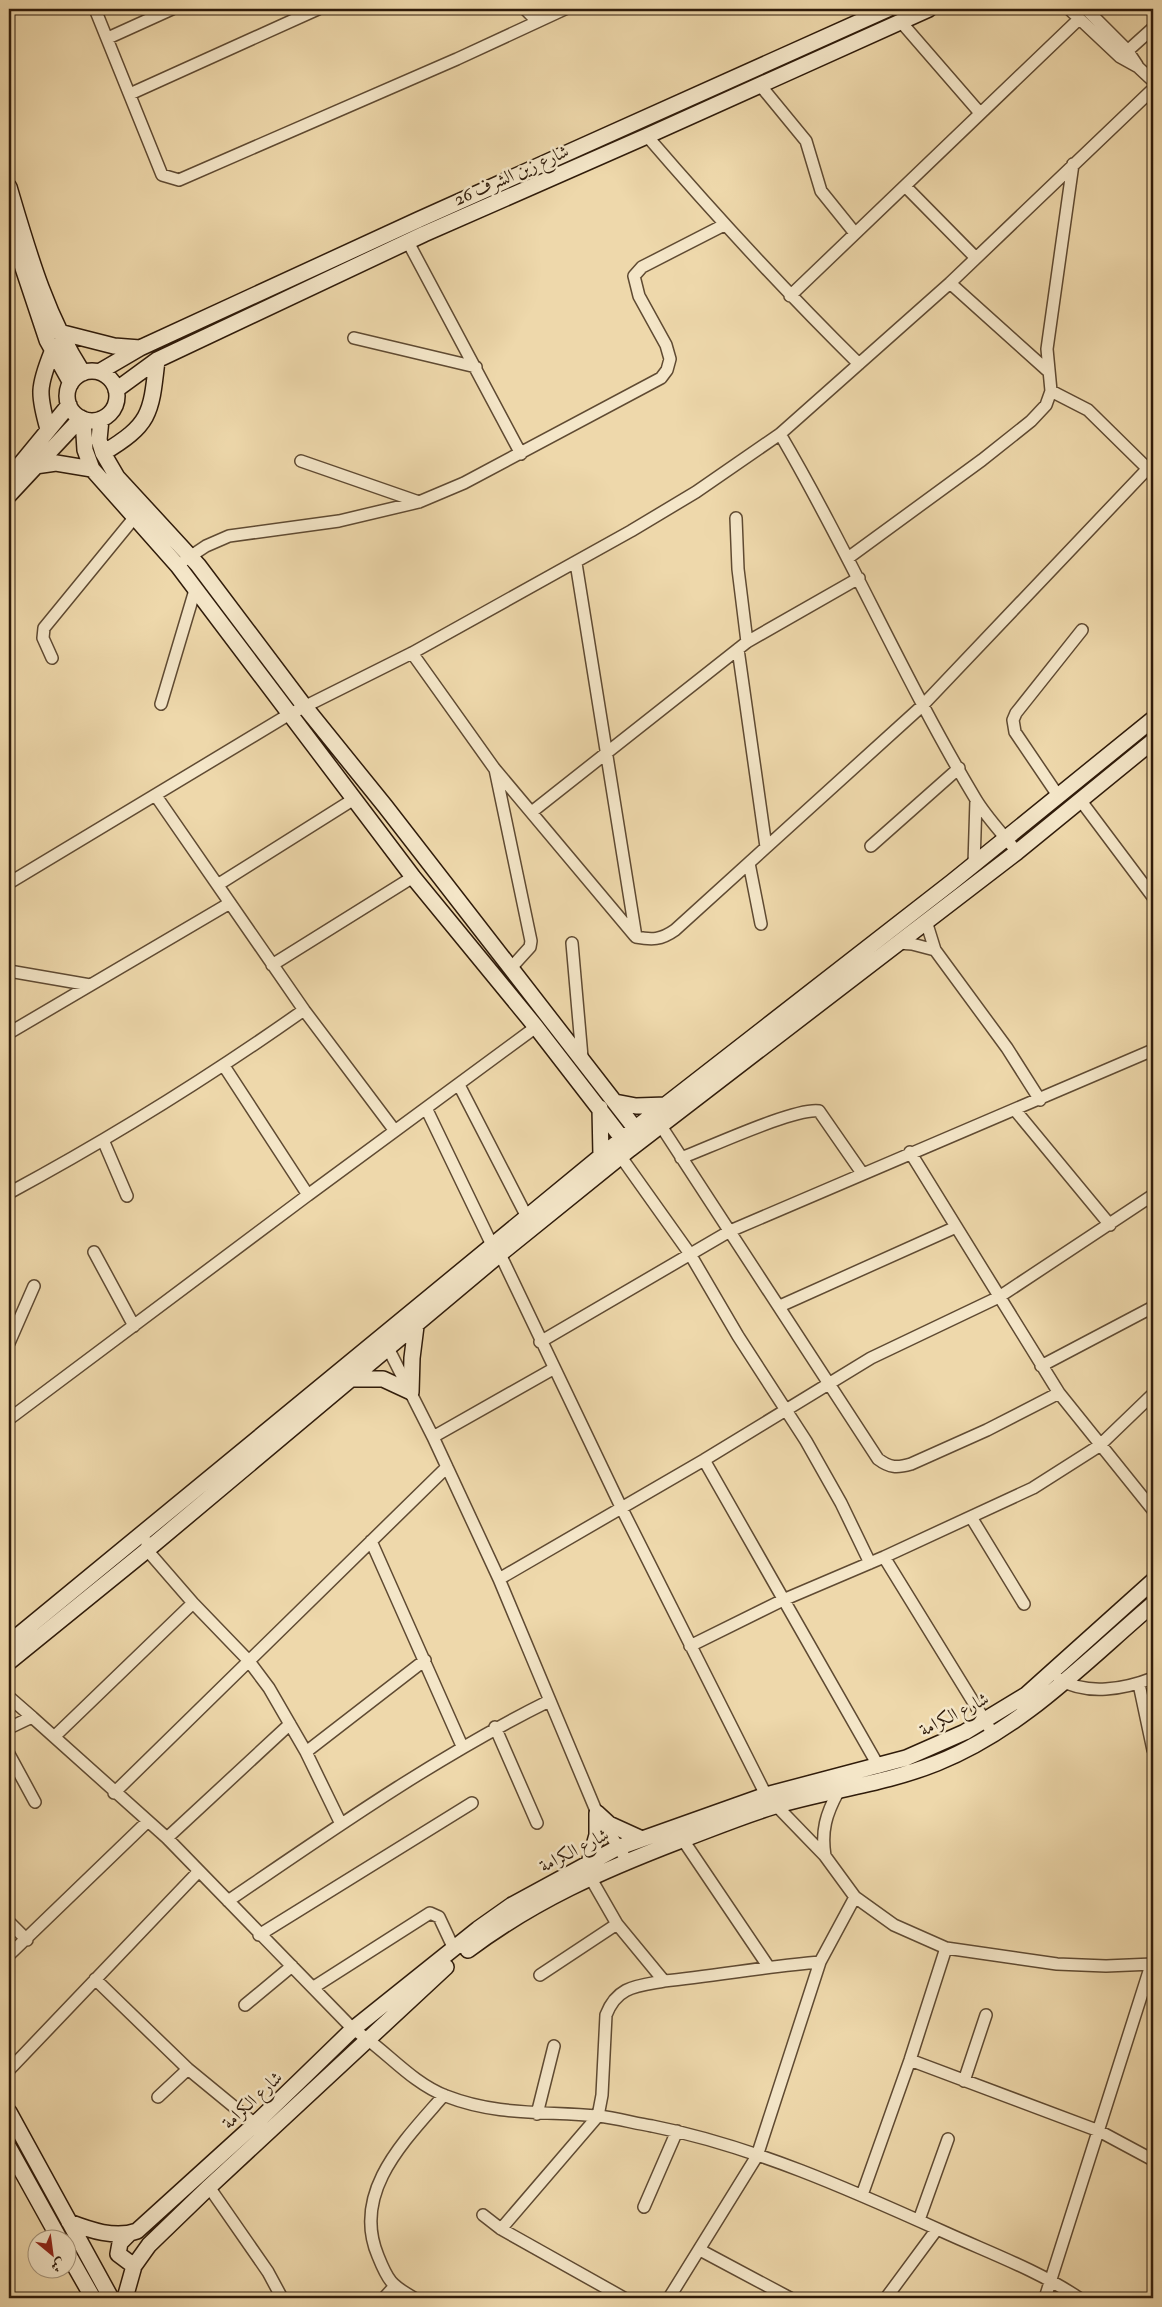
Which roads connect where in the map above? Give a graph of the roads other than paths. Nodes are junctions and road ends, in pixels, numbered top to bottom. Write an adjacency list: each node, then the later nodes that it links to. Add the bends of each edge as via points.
1 (95, 9): 14 (street)
2 (172, 9): 14 (street)
3 (318, 9): 19 (street)
4 (525, 9): 11 (street)
5 (566, 9): 11 (street)
6 (888, 9): 27 (street, شارع زين الشرف 26)
7 (929, 9): 12 (street, شارع زين الشرف 26)
8 (1069, 9): 10 (street)
9 (1086, 9): 15 (street)
10 (1079, 19): 15 (street); 20 (street)
11 (537, 21): 19 (street, via 178,180 162,175)
12 (901, 22): 17 (street, شارع زين الشرف 26); 20 (street)
13 (1153, 28): 15 (street)
14 (108, 38): 19 (street)
15 (1124, 54): 16 (street)
16 (1153, 81)
17 (760, 85): 21 (street, شارع زين الشرف 26); 28 (street, via 806,141 821,191)
18 (1153, 89): 22 (street)
19 (130, 94)
20 (980, 113): 24 (street)
21 (647, 136): 25 (street); 27 (street, شارع زين الشرف 26)
22 (1073, 164): 30 (street); 41 (street, via 1047,349)
23 (9, 187): 33 (street, via 43,294)
24 (906, 187): 28 (street); 30 (street)
25 (724, 225): 32 (street); 52 (street, via 642,266 634,276 639,296 666,345 670,359 661,378)
26 (9, 226): 36 (street)
27 (421, 227): 29 (street, شارع زين الشرف 26); 35 (street, شارع زين الشرف 26)
28 (854, 232): 32 (street)
29 (408, 242): 37 (street, شارع زين الشرف 26); 39 (street)
30 (976, 258): 31 (street)
31 (950, 283): 38 (street); 41 (street)
32 (790, 296): 38 (street)
33 (59, 332): 35 (street, via 114,346); 42 (street)
34 (354, 338): 39 (street)
35 (140, 348): 40 (street, شارع زين الشرف 26)
36 (52, 352): 43 (street); 49 (street, via 43,374 40,395)
37 (157, 360): 44 (street, شارع زين الشرف 26); 51 (street, via 150,406 142,424 132,435)
38 (859, 364): 50 (street)
39 (476, 367): 52 (street)
40 (100, 372): 42 (street); 44 (street, via 113,382)
41 (1049, 372): 45 (street)
42 (83, 373): 43 (street)
43 (71, 383): 46 (street)
44 (116, 390): 48 (street, via 115,405)
45 (1051, 391): 55 (street, via 1088,410); 63 (street, via 1046,405 1030,421)
46 (69, 405): 47 (street); 49 (street)
47 (82, 418): 48 (street); 54 (street); 56 (street, via 85,450)
48 (101, 419): 51 (street, via 99,440)
49 (48, 429): 57 (street)
50 (780, 434): 63 (street); 64 (street, via 696,492)
51 (103, 453): 62 (street, via 117,477)
52 (521, 454): 59 (street)
53 (301, 461): 59 (street)
54 (35, 466): 56 (street, via 56,464); 58 (street)
55 (1150, 466): 73 (street)
56 (92, 470): 60 (street)
57 (9, 478)
58 (9, 496)
59 (419, 502): 62 (street, via 339,521 229,536)
60 (134, 518): 65 (street); 71 (street, via 44,628 43,638)
61 (736, 518): 69 (street)
62 (190, 556): 65 (street); 74 (street)
63 (848, 558): 66 (street)
64 (576, 563): 70 (street); 78 (street)
65 (178, 566): 67 (street)
66 (858, 578): 69 (street); 73 (street)
67 (195, 590): 72 (street); 75 (street)
68 (1082, 630): 82 (street, via 1013,720 1015,732)
69 (743, 646): 78 (street); 89 (street)
70 (412, 653): 74 (street); 79 (street)
71 (52, 658)
72 (161, 704)
73 (922, 706): 80 (street); 89 (street)
74 (305, 707): 75 (street); 105 (street, via 386,806)
75 (288, 715): 81 (street); 83 (street)
76 (1153, 720): 82 (street)
77 (1153, 741): 85 (street)
78 (606, 754): 86 (street); 100 (street)
79 (494, 768): 86 (street); 105 (street, via 531,941 530,948)
80 (959, 768): 84 (street); 88 (street)
81 (156, 796): 94 (street); 95 (street)
82 (1059, 797): 87 (street)
83 (354, 799): 93 (street); 95 (street)
84 (976, 800): 87 (street); 92 (street)
85 (1082, 801): 90 (street); 96 (street)
86 (533, 811): 100 (street)
87 (1006, 838): 90 (street); 92 (street)
88 (871, 846)
89 (766, 847): 91 (street)
90 (1017, 852): 98 (street)
91 (749, 863): 99 (street); 100 (street, via 665,937 653,940)
92 (974, 864): 117 (street)
93 (413, 877): 104 (street); 109 (street)
94 (9, 883)
95 (219, 884): 97 (street)
96 (1153, 897)
97 (230, 903): 104 (street); 107 (street)
98 (926, 921): 102 (street); 103 (street)
99 (761, 924)
100 (636, 937)
101 (572, 943): 112 (street)
102 (898, 943): 103 (street); 121 (street)
103 (935, 950): 115 (street, via 1007,1048)
104 (272, 965): 108 (street)
105 (510, 969): 112 (street)
106 (9, 971): 107 (street)
107 (90, 985): 110 (street)
108 (304, 1010): 113 (street); 122 (street)
109 (536, 1027): 114 (street); 119 (street)
110 (9, 1033)
111 (1153, 1050): 115 (street)
112 (582, 1058): 116 (street)
113 (224, 1066): 124 (street); 131 (street)
114 (459, 1085): 118 (street); 134 (street)
115 (1040, 1100): 120 (street)
116 (615, 1102): 117 (street, via 636,1106); 123 (street)
117 (667, 1105): 123 (street)
118 (426, 1108): 122 (street); 138 (street)
119 (600, 1108): 125 (street); 127 (street)
120 (1015, 1110): 126 (street); 135 (street)
121 (661, 1126): 123 (street); 128 (street)
122 (395, 1130): 131 (street)
123 (639, 1134): 125 (street)
124 (103, 1140): 130 (street); 132 (street)
125 (624, 1148): 127 (street); 138 (street); 140 (street)
126 (910, 1152): 129 (street); 136 (street)
127 (601, 1156): 134 (street)
128 (682, 1158): 129 (street, via 792,1114 814,1110 819,1112); 137 (street)
129 (862, 1173): 137 (street)
130 (9, 1193)
131 (308, 1194): 145 (street)
132 (127, 1196)
133 (1153, 1197): 135 (street)
134 (527, 1218): 138 (street)
135 (1110, 1225): 142 (street)
136 (956, 1227): 142 (street); 143 (street)
137 (730, 1231): 140 (street); 143 (street)
138 (496, 1249): 146 (street); 147 (street); 148 (street)
139 (94, 1252): 145 (street)
140 (690, 1254): 148 (street); 158 (street)
141 (34, 1286): 149 (street)
142 (999, 1297): 151 (street); 154 (street, via 896,1345)
143 (780, 1306): 154 (street)
144 (1153, 1307): 151 (street)
145 (134, 1326): 159 (street)
146 (416, 1326): 150 (street); 155 (street)
147 (382, 1336): 150 (street); 167 (street)
148 (540, 1342): 152 (street)
149 (9, 1343)
150 (389, 1350): 153 (street); 155 (street)
151 (1041, 1366): 156 (street)
152 (553, 1369): 160 (street); 164 (street)
153 (354, 1379): 155 (street, via 383,1379); 169 (street)
154 (829, 1382): 156 (street, via 878,1459 893,1467 911,1464); 158 (street)
155 (412, 1392): 160 (street)
156 (1059, 1393): 161 (street)
157 (1153, 1394): 161 (street)
158 (785, 1409): 162 (street); 171 (street, via 842,1503)
159 (9, 1419)
160 (433, 1437): 163 (street)
161 (1100, 1446): 165 (street); 166 (street, via 1033,1488)
162 (704, 1460): 164 (street); 174 (street)
163 (447, 1467): 168 (street); 172 (street)
164 (621, 1507): 172 (street); 179 (street)
165 (1153, 1510)
166 (971, 1517): 170 (street); 176 (street)
167 (147, 1530): 169 (street); 178 (street)
168 (371, 1541): 180 (street); 181 (street)
169 (147, 1550): 175 (street); 182 (street)
170 (884, 1558): 171 (street); 192 (street)
171 (870, 1564): 174 (street)
172 (499, 1579): 187 (street)
173 (1153, 1581): 183 (street, شارع الكرامة)
174 (784, 1600): 179 (street); 199 (street)
175 (193, 1603): 180 (street); 193 (street)
176 (1024, 1604)
177 (1153, 1604): 183 (street, شارع الكرامة)
178 (9, 1643)
179 (690, 1646): 202 (street)
180 (248, 1660): 189 (street); 201 (street)
181 (425, 1660): 194 (street); 196 (street)
182 (9, 1662)
183 (1058, 1678): 185 (street, via 1099,1689); 192 (street, شارع الكرامة)
184 (1153, 1678): 185 (street)
185 (1139, 1684): 195 (street)
186 (9, 1697): 188 (street)
187 (549, 1701): 191 (street); 205 (street)
188 (32, 1717): 190 (street); 193 (street)
189 (290, 1724): 196 (street); 209 (street)
190 (9, 1728)
191 (495, 1728): 194 (street); 207 (street)
192 (989, 1728): 198 (street, شارع الكرامة)
193 (55, 1736): 201 (street)
194 (462, 1746): 208 (street)
195 (1153, 1750)
196 (306, 1752): 208 (street)
197 (9, 1754): 203 (street)
198 (908, 1765): 199 (street, شارع الكرامة); 200 (street, شارع الكرامة)
199 (878, 1767): 202 (street, شارع الكرامة)
200 (838, 1792): 202 (street, شارع الكرامة); 213 (street, via 825,1819)
201 (114, 1793): 206 (street)
202 (771, 1801): 210 (street, شارع الكرامة); 211 (street, شارع الكرامة); 213 (street)
203 (35, 1802)
204 (472, 1803): 221 (street)
205 (597, 1813): 210 (street, via 609,1824); 212 (street); 215 (street, via 597,1835)
206 (147, 1822): 209 (street); 222 (street)
207 (537, 1823)
208 (341, 1824): 218 (street)
209 (167, 1838): 216 (street)
210 (642, 1840): 212 (street, شارع الكرامة)
211 (682, 1840): 214 (street, شارع الكرامة); 229 (street)
212 (617, 1848): 214 (street); 215 (street, شارع الكرامة)
213 (825, 1856): 217 (street)
214 (626, 1861): 215 (street, شارع الكرامة)
215 (590, 1870): 220 (street); 224 (street, شارع الكرامة, via 512,1905); 237 (street, شارع الكرامة, via 502,1924 455,1959)
216 (199, 1871): 218 (street); 231 (street)
217 (855, 1897): 223 (street, via 894,1924); 226 (street)
218 (228, 1902): 221 (street)
219 (9, 1922): 222 (street)
220 (617, 1924): 230 (street); 232 (street)
221 (259, 1935): 228 (street)
222 (27, 1940): 225 (street)
223 (946, 1948): 227 (street, via 1057,1964); 239 (street)
224 (454, 1949): 233 (street, via 439,1917 430,1913); 236 (street, شارع الكرامة)
225 (9, 1955)
226 (820, 1962): 229 (street); 253 (street)
227 (1152, 1965): 250 (street)
228 (292, 1966): 233 (street); 234 (street)
229 (768, 1966): 232 (street)
230 (540, 1975)
231 (96, 1980): 240 (street); 241 (street)
232 (664, 1981): 247 (street, via 633,1987 618,1994 610,2005 606,2015 603,2088)
233 (314, 1988): 236 (street)
234 (245, 2005)
235 (986, 2016): 242 (street)
236 (353, 2029): 237 (street); 248 (street, شارع الكرامة)
237 (368, 2039): 243 (street, via 405,2071); 255 (street, شارع الكرامة)
238 (554, 2046): 246 (street)
239 (910, 2060): 242 (street); 256 (street)
240 (188, 2069): 244 (street); 248 (street)
241 (9, 2070)
242 (964, 2081): 250 (street)
243 (444, 2095): 246 (street, via 503,2112); 269 (street, via 390,2162 381,2178 370,2214 374,2249)
244 (158, 2097)
245 (9, 2112): 260 (street)
246 (537, 2114): 247 (street)
247 (598, 2116): 249 (street); 261 (street)
248 (255, 2124): 264 (street, شارع الكرامة, via 144,2225)
249 (677, 2131): 253 (street); 257 (street)
250 (1100, 2132): 254 (street); 268 (street)
251 (948, 2139): 259 (street)
252 (9, 2148): 263 (street)
253 (757, 2156): 256 (street); 265 (street)
254 (1153, 2160)
255 (209, 2187): 266 (street, شارع الكرامة, via 149,2245); 273 (street, via 268,2272)
256 (862, 2195): 259 (street)
257 (644, 2207)
258 (484, 2215): 261 (street)
259 (919, 2220): 262 (street)
260 (69, 2222): 264 (street, via 90,2231); 271 (street)
261 (501, 2229): 276 (street)
262 (937, 2229): 268 (street); 279 (street)
263 (54, 2230)
264 (129, 2234): 266 (street, via 120,2243 118,2254)
265 (700, 2250): 277 (street); 278 (street)
266 (134, 2266): 272 (street, شارع الكرامة)
267 (78, 2272): 270 (street)
268 (1053, 2281): 280 (street); 281 (street)
269 (394, 2286): 274 (street); 275 (street)
270 (93, 2298)
271 (111, 2298)
272 (125, 2298)
273 (282, 2298)
274 (384, 2298)
275 (414, 2298)
276 (624, 2298)
277 (669, 2298)
278 (790, 2298)
279 (886, 2298)
280 (1045, 2298)
281 (1078, 2298)

